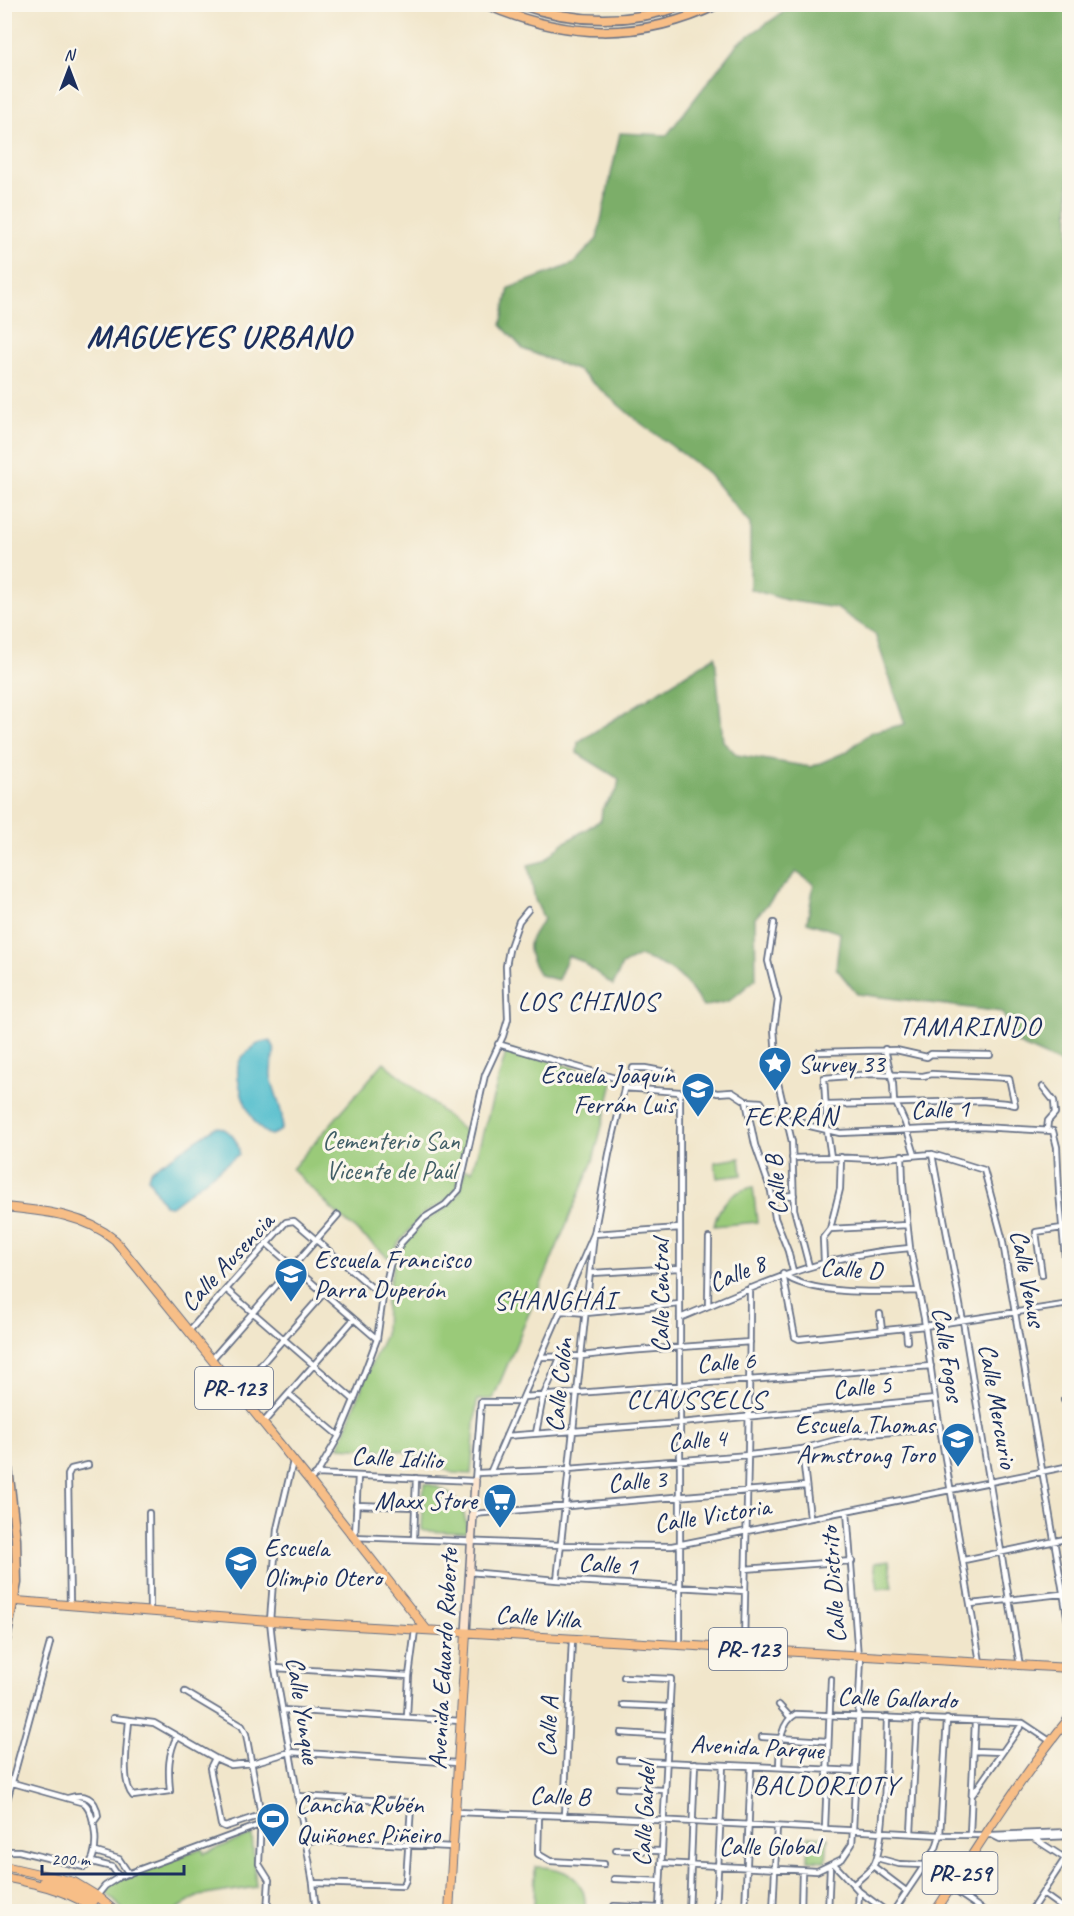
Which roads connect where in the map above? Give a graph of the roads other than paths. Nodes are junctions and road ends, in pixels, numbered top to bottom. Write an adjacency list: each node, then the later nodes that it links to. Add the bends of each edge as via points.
1 (485, 4): 4 (highway, via 544,25 588,32 663,25)
2 (519, 4): 3 (highway, via 558,15 602,20 642,17)
3 (688, 4)
4 (719, 4)
5 (528, 910): 7 (street, via 519,921 509,950 509,1014)
6 (774, 923): 19 (street, Calle B, via 768,961 778,1000 774,1029 777,1083)
7 (498, 1044): 13 (street, via 622,1080); 54 (street, via 485,1075 459,1190 401,1243 390,1265)
8 (885, 1049): 9 (street); 10 (street, via 927,1057); 12 (street)
9 (819, 1052)
10 (990, 1055)
11 (672, 1073): 13 (street, via 633,1068)
12 (889, 1076): 17 (street); 17 (street, via 1009,1078 1015,1105 981,1101); 18 (street, via 824,1078)
13 (625, 1087): 15 (street); 37 (street, Calle Colón)
14 (1043, 1087): 22 (street, via 1054,1101 1056,1113 1048,1121)
15 (680, 1092): 16 (street, via 732,1092); 34 (street, Calle Central)
16 (746, 1101): 19 (street, Calle 1, via 761,1102 771,1117); 30 (street)
17 (895, 1103): 18 (street); 20 (street)
18 (826, 1105): 21 (street)
19 (787, 1120): 21 (street, Calle 1, via 797,1119); 28 (street, Calle B)
20 (907, 1129): 21 (street, Calle 1, via 840,1133); 22 (street, Calle 1, via 980,1127); 25 (street)
21 (827, 1130): 26 (street)
22 (1050, 1131): 35 (street, via 1057,1146)
23 (932, 1154): 25 (street); 63 (street, Calle Venus, via 984,1170 1002,1237); 66 (street, Calle Mercurio)
24 (902, 1155): 25 (street); 27 (street, via 872,1159); 33 (street, Calle Fogos)
25 (915, 1155)
26 (831, 1157): 27 (street); 28 (street)
27 (841, 1157): 36 (street, via 840,1189)
28 (792, 1158): 29 (street, Calle B)
29 (794, 1195): 30 (street); 43 (street, Calle B)
30 (772, 1197): 46 (street)
31 (4, 1207): 70 (main road, PR-123, via 83,1220 103,1230)
32 (338, 1215): 39 (street)
33 (907, 1225): 36 (street); 41 (street, Calle Fogos)
34 (680, 1228): 37 (street); 45 (street, Calle Central)
35 (1062, 1228): 49 (street, via 1036,1232); 56 (street)
36 (830, 1229): 42 (street, via 823,1238)
37 (594, 1234): 47 (street, Calle Colón); 58 (street)
38 (709, 1238): 57 (street)
39 (316, 1240): 40 (street, Calle Ausencia, via 294,1221 286,1222); 44 (street); 54 (street)
40 (267, 1243): 44 (street); 51 (street, Calle Ausencia)
41 (910, 1248): 42 (street, via 862,1252); 52 (street, Calle Fogos)
42 (822, 1262): 43 (street, Calle 8)
43 (809, 1266): 46 (street, Calle 8)
44 (293, 1267): 53 (street); 60 (street)
45 (679, 1268): 47 (street); 55 (street, Calle Central)
46 (793, 1271): 48 (street, Calle 8)
47 (592, 1272): 61 (street, Calle Colón)
48 (783, 1274): 50 (street, Calle 8); 52 (street, Calle D, via 808,1286 873,1292); 69 (street, via 796,1338)
49 (1042, 1275)
50 (750, 1288): 57 (street, Calle 8); 74 (street)
51 (227, 1290): 60 (street); 70 (street, Calle Ausencia)
52 (918, 1291): 67 (street, Calle Fogos)
53 (323, 1294): 65 (street); 71 (street)
54 (383, 1297): 72 (street)
55 (680, 1304): 61 (street, Calle 8); 64 (street, Calle Central)
56 (1069, 1304): 59 (street); 63 (street)
57 (708, 1306): 64 (street, Calle 8)
58 (562, 1311): 61 (street, Calle 8); 77 (street)
59 (1070, 1312)
60 (253, 1313): 71 (street); 79 (street)
61 (586, 1313): 76 (street, Calle Colón)
62 (880, 1314): 69 (street)
63 (1016, 1314): 66 (street); 107 (street, Calle Venus)
64 (680, 1318): 75 (street, Calle Central)
65 (353, 1320): 72 (street); 80 (street)
66 (963, 1321): 67 (street); 114 (street, Calle Mercurio)
67 (925, 1326): 68 (street); 81 (street, Calle Fogos)
68 (906, 1328): 69 (street); 73 (street)
69 (882, 1330)
70 (189, 1331): 79 (main road, PR-123)
71 (283, 1339): 80 (street); 84 (street)
72 (377, 1339): 90 (street)
73 (907, 1341)
74 (750, 1342): 75 (street); 82 (street)
75 (679, 1347): 76 (street); 83 (street, Calle Central)
76 (581, 1356): 78 (street); 85 (street, Calle Colón)
77 (542, 1357): 78 (street); 88 (street)
78 (560, 1358): 87 (street)
79 (212, 1359): 84 (main road, PR-123)
80 (313, 1366): 86 (street); 90 (street)
81 (930, 1366): 82 (street, Calle 6); 89 (street, Calle Fogos)
82 (750, 1380): 83 (street, Calle 6); 91 (street)
83 (680, 1384): 85 (street, Calle 6); 93 (street, Calle Central)
84 (237, 1392): 92 (main road, PR-123)
85 (577, 1393): 87 (street, Calle 6); 94 (street, Calle Colón)
86 (289, 1394): 92 (street); 99 (street)
87 (543, 1397): 88 (street, Calle 6); 97 (street)
88 (522, 1399): 98 (street); 111 (street, Calle 6, via 481,1402)
89 (935, 1399): 91 (street, Calle 5); 116 (street, Calle Fogos)
90 (354, 1400): 99 (street)
91 (750, 1417): 93 (street, Calle 5); 101 (street)
92 (263, 1423): 102 (main road, PR-123)
93 (680, 1423): 94 (street, Calle 5); 103 (street, Calle Central)
94 (574, 1430): 97 (street, Calle 5); 106 (street, Calle Colón)
95 (919, 1430): 100 (street, Calle 4, via 855,1435)
96 (4, 1432): 146 (highway, via 16,1539)
97 (536, 1433): 98 (street, Calle 5)
98 (506, 1436): 108 (street)
99 (339, 1437): 109 (street)
100 (802, 1449): 101 (street, Calle 4); 115 (street)
101 (749, 1455): 103 (street, Calle 4); 117 (street)
102 (293, 1460): 113 (main road, PR-123); 150 (street, Calle Yunque, via 277,1529)
103 (680, 1461): 106 (street, Calle 4); 118 (street, Calle Central)
104 (88, 1465): 148 (street, via 71,1469 68,1474)
105 (1070, 1466): 107 (street, Calle Victoria)
106 (568, 1469): 108 (street, Calle 4); 121 (street, Calle Colón)
107 (1042, 1472): 114 (street, Calle Victoria); 130 (street, Calle Venus)
108 (490, 1473): 111 (street, Calle 4)
109 (317, 1474): 110 (street, Calle Idilio); 113 (street)
110 (358, 1476): 112 (street, Calle Idilio); 119 (street)
111 (475, 1477): 112 (street, Calle Idilio); 124 (street, Avenida Eduardo Ruberte)
112 (416, 1478): 120 (street)
113 (309, 1480): 127 (main road, PR-123)
114 (991, 1482): 116 (street, Calle Victoria); 134 (street, Calle Mercurio)
115 (805, 1486): 117 (street, Calle 3); 125 (street)
116 (951, 1489): 122 (street, Calle Victoria); 135 (street, Calle Fogos)
117 (746, 1491): 118 (street, Calle 3); 126 (street)
118 (680, 1497): 121 (street, Calle 3); 133 (street, Calle Central)
119 (356, 1504): 120 (street); 127 (street)
120 (414, 1507): 129 (street)
121 (565, 1507): 124 (street, Calle 3); 132 (street, Calle Colón)
122 (847, 1511): 125 (street, Calle Victoria); 136 (street, Calle Distrito)
123 (149, 1513): 149 (street)
124 (473, 1514): 131 (street, Avenida Eduardo Ruberte)
125 (810, 1517): 126 (street, Calle Victoria)
126 (746, 1531): 133 (street, Calle Victoria); 137 (street)
127 (354, 1537): 129 (street, Calle Victoria); 152 (main road, PR-123)
128 (1070, 1538): 130 (street)
129 (414, 1539): 131 (street, Calle Victoria)
130 (1053, 1541): 134 (street); 142 (street, Calle Venus)
131 (471, 1542): 132 (street, Calle Victoria); 138 (street, Avenida Eduardo Ruberte)
132 (561, 1545): 133 (street, Calle Victoria); 139 (street, Calle Colón)
133 (679, 1545): 140 (street, Calle Central)
134 (1002, 1553): 135 (street); 144 (street, Calle Mercurio)
135 (964, 1560): 147 (street, Calle Fogos)
136 (852, 1561): 137 (street); 160 (street, Calle Distrito)
137 (746, 1569): 141 (street)
138 (469, 1572): 139 (street, Calle 1); 153 (street, Avenida Eduardo Ruberte)
139 (557, 1580): 140 (street, Calle 1)
140 (680, 1588): 141 (street, Calle 1); 157 (street, Calle Central)
141 (745, 1592): 158 (street)
142 (1063, 1593): 143 (street); 144 (street); 154 (street)
143 (1070, 1593)
144 (1009, 1599): 147 (street); 162 (street, Calle Mercurio)
145 (4, 1600): 146 (main road, Calle Villa)
146 (15, 1601): 148 (main road, Calle Villa); 159 (highway)
147 (971, 1604): 161 (street, Calle Fogos)
148 (70, 1605): 149 (main road, Calle Villa)
149 (150, 1610): 150 (main road, Calle Villa)
150 (270, 1621): 151 (main road, Calle Villa); 163 (street, Calle Yunque)
151 (415, 1630): 152 (main road, Calle Villa); 165 (street)
152 (427, 1630): 153 (main road, Calle Villa / PR-123)
153 (466, 1633): 155 (main road, Calle Villa / PR-123); 183 (main road, Avenida Eduardo Ruberte)
154 (1070, 1633)
155 (572, 1640): 157 (main road, Calle Villa / PR-123); 216 (street, Calle A)
156 (50, 1643): 207 (street)
157 (680, 1646): 158 (main road, Calle Villa / PR-123)
158 (744, 1649): 160 (main road, Calle Villa / PR-123)
159 (4, 1650)
160 (860, 1657): 161 (main road, Calle Villa / PR-123); 174 (street, Calle Distrito)
161 (980, 1664): 162 (main road, Calle Villa / PR-123)
162 (1020, 1666): 164 (main road, Calle Villa / PR-123)
163 (275, 1668): 165 (street); 172 (street, Calle Yunque)
164 (1070, 1668)
165 (409, 1676): 175 (street)
166 (624, 1677): 171 (street, Calle Gardel, via 671,1679)
167 (831, 1679): 173 (street)
168 (185, 1692): 199 (street, via 242,1726)
169 (779, 1704): 176 (street)
170 (623, 1705): 171 (street)
171 (670, 1707): 188 (street, Calle Gardel)
172 (283, 1710): 175 (street); 194 (street, Calle Yunque)
173 (829, 1715): 174 (street, Calle Gallardo); 176 (street, Calle Gallardo, via 806,1713); 191 (street)
174 (859, 1715): 177 (street, Calle Gallardo); 206 (street, Calle Distrito)
175 (407, 1717): 183 (street)
176 (790, 1717): 190 (street)
177 (887, 1717): 180 (street, Calle Gallardo); 225 (street)
178 (1070, 1717): 192 (main road, PR-259)
179 (113, 1718): 182 (street)
180 (917, 1718): 181 (street, Calle Gallardo); 227 (street)
181 (947, 1719): 184 (street, Calle Gallardo); 228 (street)
182 (129, 1720): 187 (street, via 154,1723); 187 (street, via 126,1770 128,1791 133,1796 170,1791 170,1750)
183 (461, 1721): 200 (main road, Avenida Eduardo Ruberte)
184 (975, 1721): 185 (street, Calle Gallardo); 193 (street)
185 (1023, 1723): 192 (street); 195 (street)
186 (621, 1733): 188 (street)
187 (177, 1736): 196 (street)
188 (668, 1736): 198 (street, Calle Gardel)
189 (762, 1737): 190 (street)
190 (781, 1738): 191 (street); 204 (street)
191 (828, 1741): 205 (street)
192 (1050, 1741): 230 (main road, PR-259)
193 (974, 1751): 195 (street); 210 (street)
194 (290, 1752): 199 (street); 200 (street); 211 (street, Calle Yunque)
195 (1002, 1752): 210 (street)
196 (215, 1758): 199 (street, via 231,1765); 214 (street, via 210,1768 221,1825)
197 (620, 1760): 198 (street, Avenida Parque)
198 (667, 1762): 201 (street, Avenida Parque); 209 (street, Calle Gardel)
199 (252, 1763): 214 (street)
200 (458, 1763): 213 (main road, Avenida Eduardo Ruberte)
201 (695, 1763): 202 (street, Avenida Parque); 218 (street)
202 (723, 1765): 203 (street, Avenida Parque); 220 (street)
203 (751, 1766): 204 (street, Avenida Parque); 221 (street)
204 (779, 1767): 205 (street, Avenida Parque)
205 (828, 1770): 206 (street, Avenida Parque); 223 (street)
206 (856, 1771): 224 (street, Calle Distrito)
207 (13, 1783): 212 (street); 240 (street, via 89,1806)
208 (619, 1788): 209 (street)
209 (664, 1790): 217 (street, Calle Gardel)
210 (972, 1795): 229 (street)
211 (297, 1796): 233 (street, Calle Yunque); 234 (street, via 408,1803)
212 (6, 1804)
213 (455, 1812): 215 (street, Calle B); 235 (main road, Avenida Eduardo Ruberte)
214 (261, 1815): 219 (street)
215 (540, 1815): 216 (street, Calle B); 245 (street, via 538,1854 550,1861)
216 (564, 1816): 217 (street, Calle B)
217 (663, 1821): 218 (street, Calle B); 238 (street, Calle Gardel)
218 (693, 1822): 220 (street, Calle B); 246 (street)
219 (262, 1824): 255 (street); 271 (street, via 259,1864 269,1880)
220 (721, 1824): 221 (street, Calle B); 250 (street)
221 (749, 1826): 222 (street, Calle B); 252 (street)
222 (777, 1827): 223 (street, Calle B); 253 (street)
223 (825, 1828): 224 (street, Calle B)
224 (853, 1830): 225 (street, Calle B); 247 (street, Calle Global, via 849,1851)
225 (881, 1832): 227 (street, Calle B); 241 (street)
226 (1070, 1832): 230 (street)
227 (911, 1833): 228 (street, Calle B)
228 (940, 1834): 229 (street, Calle B); 248 (street)
229 (970, 1834): 230 (street, Calle B)
230 (989, 1835): 232 (street, via 1000,1839); 262 (main road, PR-259)
231 (1070, 1836): 232 (street)
232 (1034, 1838): 242 (street)
233 (305, 1840): 234 (street); 260 (street, Calle Yunque)
234 (408, 1844): 235 (street); 260 (street, via 406,1880 401,1887)
235 (453, 1847): 273 (main road, Avenida Eduardo Ruberte)
236 (616, 1850): 238 (street)
237 (11, 1851): 243 (street, via 84,1867)
238 (662, 1851): 244 (street, Calle Gardel)
239 (1070, 1851): 242 (street)
240 (96, 1852): 243 (street); 255 (street, via 118,1859)
241 (877, 1858): 248 (street); 251 (street)
242 (1066, 1858): 265 (street)
243 (92, 1862): 257 (street, via 112,1867)
244 (661, 1863): 246 (street, Calle Global); 259 (street, Calle Gardel)
245 (604, 1864)
246 (691, 1864): 250 (street, Calle Global); 274 (street)
247 (832, 1865): 254 (street, Calle Global); 261 (street); 279 (street)
248 (925, 1865): 264 (street)
249 (4, 1866): 266 (main road, via 74,1882)
250 (718, 1866): 252 (street, Calle Global); 275 (street)
251 (873, 1866): 261 (street); 264 (street)
252 (747, 1867): 253 (street, Calle Global); 276 (street)
253 (774, 1869): 254 (street, Calle Global); 277 (street)
254 (802, 1871): 278 (street)
255 (129, 1874): 257 (street)
256 (4, 1877): 266 (main road, via 56,1883)
257 (119, 1877): 266 (street, via 105,1886)
258 (614, 1879): 259 (street)
259 (660, 1881): 267 (street, Calle Gardel, via 659,1908)
260 (313, 1883): 272 (street, Calle Yunque)
261 (853, 1886): 263 (street)
262 (951, 1888): 283 (main road, PR-259); 284 (street)
263 (859, 1891): 280 (street); 281 (street)
264 (906, 1891): 282 (street)
265 (1043, 1894): 285 (street); 286 (street)
266 (92, 1903): 268 (main road); 269 (main road); 270 (main road)
267 (614, 1906)
268 (98, 1911)
269 (108, 1911)
270 (116, 1911)
271 (267, 1911)
272 (316, 1911)
273 (449, 1911)
274 (689, 1911)
275 (717, 1911)
276 (745, 1911)
277 (773, 1911)
278 (801, 1911)
279 (828, 1911)
280 (858, 1911)
281 (887, 1911)
282 (893, 1911)
283 (935, 1911)
284 (986, 1911)
285 (1030, 1911)
286 (1068, 1911)

